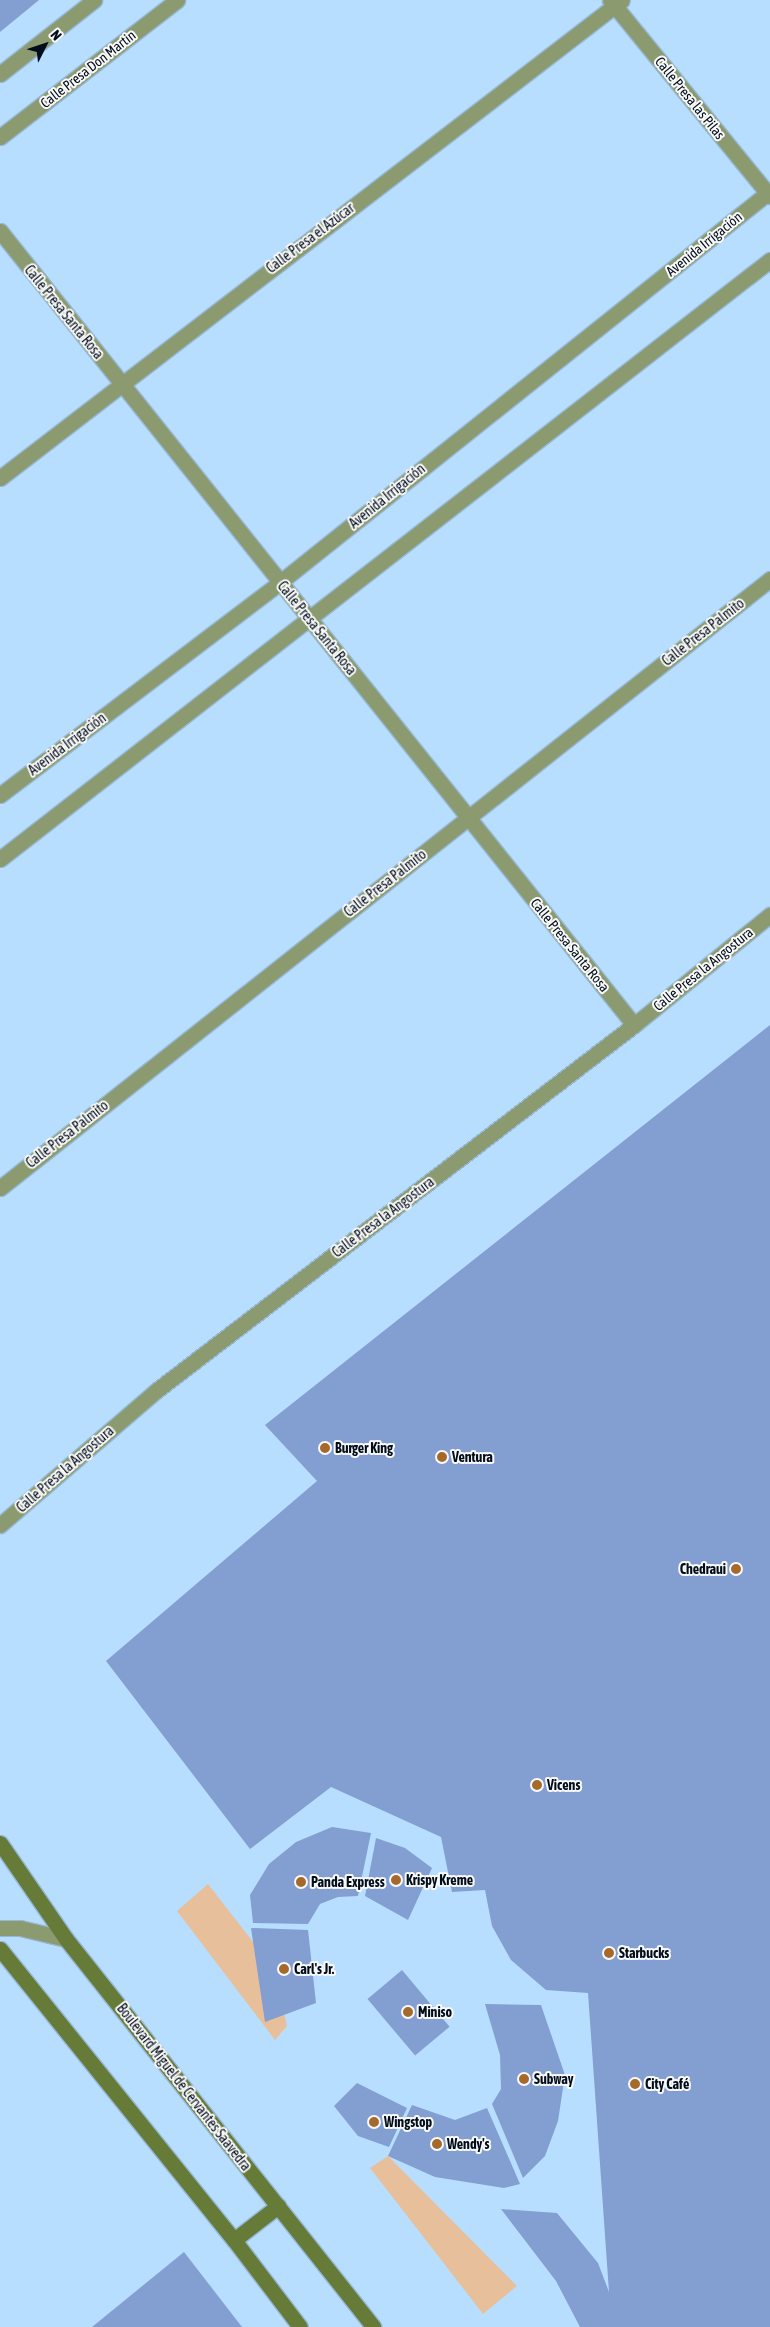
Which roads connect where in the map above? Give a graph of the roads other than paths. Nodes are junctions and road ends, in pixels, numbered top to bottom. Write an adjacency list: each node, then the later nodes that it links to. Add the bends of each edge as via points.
1 (94, 0): 4 (street)
2 (177, 0): 5 (street, Calle Presa Don Martin)
3 (616, 2): 6 (street, Calle Presa las Pilas); 9 (street, Calle Presa el Azúcar)
4 (0, 74)
5 (0, 137)
6 (769, 193): 12 (street, Avenida Irrigación)
7 (0, 231): 9 (street, Calle Presa Santa Rosa)
8 (770, 260): 13 (street)
9 (121, 383): 10 (street, Calle Presa el Azúcar); 12 (street, Calle Presa Santa Rosa)
10 (0, 478)
11 (770, 579): 15 (street, Calle Presa Palmito)
12 (279, 583): 13 (street, Calle Presa Santa Rosa); 14 (street, Avenida Irrigación)
13 (310, 618): 15 (street, Calle Presa Santa Rosa); 16 (street)
14 (0, 795)
15 (467, 818): 18 (street, Calle Presa Santa Rosa); 19 (street, Calle Presa Palmito)
16 (0, 859)
17 (770, 915): 18 (street, Calle Presa la Angostura)
18 (634, 1025): 20 (street, Calle Presa la Angostura, via 157,1390)
19 (0, 1188)
20 (0, 1526)
21 (0, 1843): 23 (main road, Boulevard Miguel de Cervantes Saavedra)
22 (0, 1928): 23 (street, via 20,1928)
23 (66, 1939): 25 (main road, Boulevard Miguel de Cervantes Saavedra)
24 (0, 1949): 26 (main road)
25 (278, 2206): 26 (main road); 28 (main road, Boulevard Miguel de Cervantes Saavedra)
26 (234, 2240): 27 (main road)
27 (300, 2327)
28 (373, 2327)

